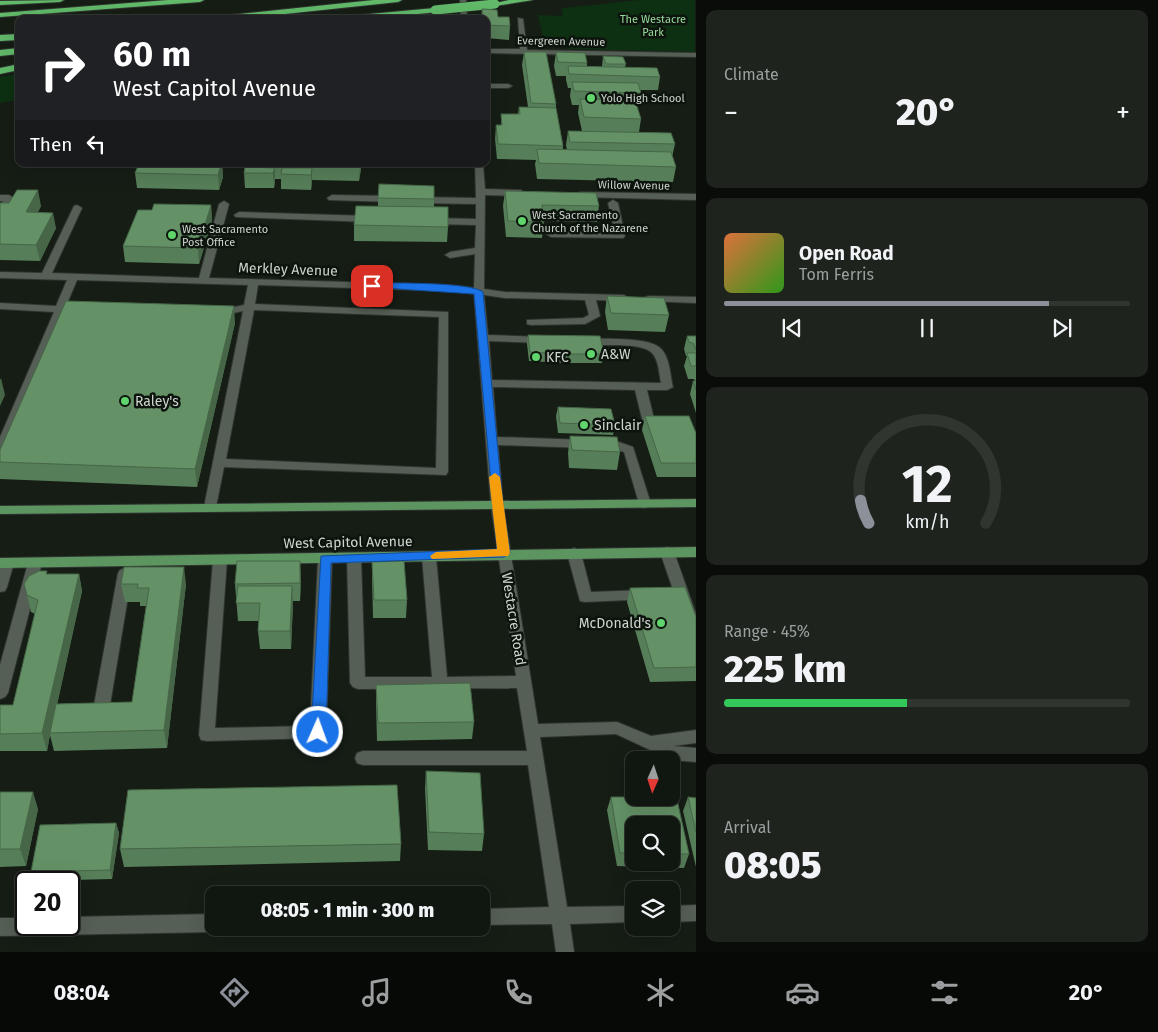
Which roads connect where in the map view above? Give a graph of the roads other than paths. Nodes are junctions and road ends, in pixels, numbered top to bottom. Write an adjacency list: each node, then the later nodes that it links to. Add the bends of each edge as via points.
1 (60, 0): 6 (highway)
2 (200, 0): 8 (highway)
3 (398, 0): 9 (highway)
4 (463, 0): 12 (street)
5 (529, 0): 7 (highway, bridge)
6 (0, 3)
7 (435, 10): 10 (highway); 11 (highway)
8 (0, 15)
9 (250, 15)
10 (381, 15)
11 (394, 15)
12 (464, 15)
13 (520, 19): 18 (street)
14 (15, 37): 15 (highway)
15 (0, 38)
16 (15, 51): 19 (highway)
17 (490, 51): 18 (street, Evergreen Avenue)
18 (524, 51): 20 (street, Evergreen Avenue)
19 (0, 53)
20 (696, 55)
21 (15, 65): 22 (highway)
22 (0, 66)
23 (15, 66): 24 (highway)
24 (0, 70)
25 (490, 86): 26 (street)
26 (508, 86)
27 (479, 167): 30 (street, Westacre Road)
28 (530, 193): 30 (street)
29 (569, 194): 33 (street, Willow Avenue)
30 (481, 196): 32 (street); 41 (street, Westacre Road)
31 (4, 198): 37 (street)
32 (332, 198)
33 (696, 198)
34 (613, 203): 42 (street, via 620,236)
35 (224, 204): 48 (street)
36 (77, 208): 46 (street)
37 (1, 211)
38 (238, 215): 39 (street)
39 (384, 219)
40 (423, 220): 41 (street)
41 (480, 222): 43 (street, Westacre Road)
42 (551, 234)
43 (480, 250): 44 (street); 50 (street, Westacre Road)
44 (450, 255)
45 (0, 274): 46 (street, Merkley Avenue)
46 (46, 276): 47 (street, Merkley Avenue)
47 (73, 277): 48 (street, Merkley Avenue); 55 (street)
48 (203, 280): 49 (street, Merkley Avenue)
49 (254, 282): 50 (street, Merkley Avenue, via 450,288); 54 (street)
50 (479, 292): 51 (street, Merkley Avenue); 59 (street, Westacre Road)
51 (590, 298): 52 (street, Merkley Avenue); 58 (street, via 595,316 585,322)
52 (696, 300)
53 (0, 306): 55 (street)
54 (249, 307): 57 (street); 67 (street); 67 (street, via 444,314 442,472)
55 (60, 308): 56 (street); 66 (street)
56 (89, 310)
57 (204, 314)
58 (531, 322)
59 (483, 338): 60 (street); 62 (street, Westacre Road)
60 (555, 341)
61 (575, 341): 63 (street, via 633,343 655,349 662,359 667,387)
62 (487, 383): 63 (street); 65 (street, Westacre Road)
63 (640, 386): 64 (street)
64 (650, 427)
65 (492, 441): 69 (street, via 625,447 631,455); 70 (street, Westacre Road)
66 (0, 451)
67 (219, 463): 71 (street)
68 (696, 503): 69 (main road)
69 (645, 504): 70 (main road)
70 (497, 505): 71 (main road); 75 (street, Westacre Road)
71 (210, 507): 72 (main road)
72 (0, 510)
73 (667, 552): 74 (main road, West Capitol Avenue); 76 (main road, West Capitol Avenue); 85 (street)
74 (696, 552)
75 (504, 553): 76 (main road, West Capitol Avenue); 77 (main road, West Capitol Avenue); 88 (street, Westacre Road)
76 (574, 553): 85 (street, via 585,597)
77 (429, 557): 78 (main road, West Capitol Avenue); 87 (street)
78 (354, 558): 79 (main road, West Capitol Avenue); 87 (street, via 358,683)
79 (325, 559): 80 (main road, West Capitol Avenue); 80 (street, via 318,732 207,736)
80 (220, 560): 81 (main road, West Capitol Avenue)
81 (128, 561): 83 (main road, West Capitol Avenue); 90 (street)
82 (3, 563): 83 (main road, West Capitol Avenue); 84 (street)
83 (34, 563): 89 (street)
84 (0, 587)
85 (682, 594): 86 (street)
86 (696, 636)
87 (440, 682): 88 (street)
88 (523, 682): 91 (street, Westacre Road)
89 (0, 693)
90 (102, 705)
91 (531, 731): 93 (street, via 617,728); 96 (street, Westacre Road)
92 (696, 736): 93 (street)
93 (649, 743): 94 (street, via 672,754)
94 (696, 756)
95 (363, 758): 96 (street)
96 (535, 758): 100 (street, Westacre Road)
97 (696, 913): 99 (street)
98 (625, 914): 100 (street)
99 (680, 914)
100 (559, 916): 101 (street); 104 (street, Westacre Road)
101 (490, 917)
102 (205, 923): 103 (street)
103 (0, 927)
104 (565, 952)

